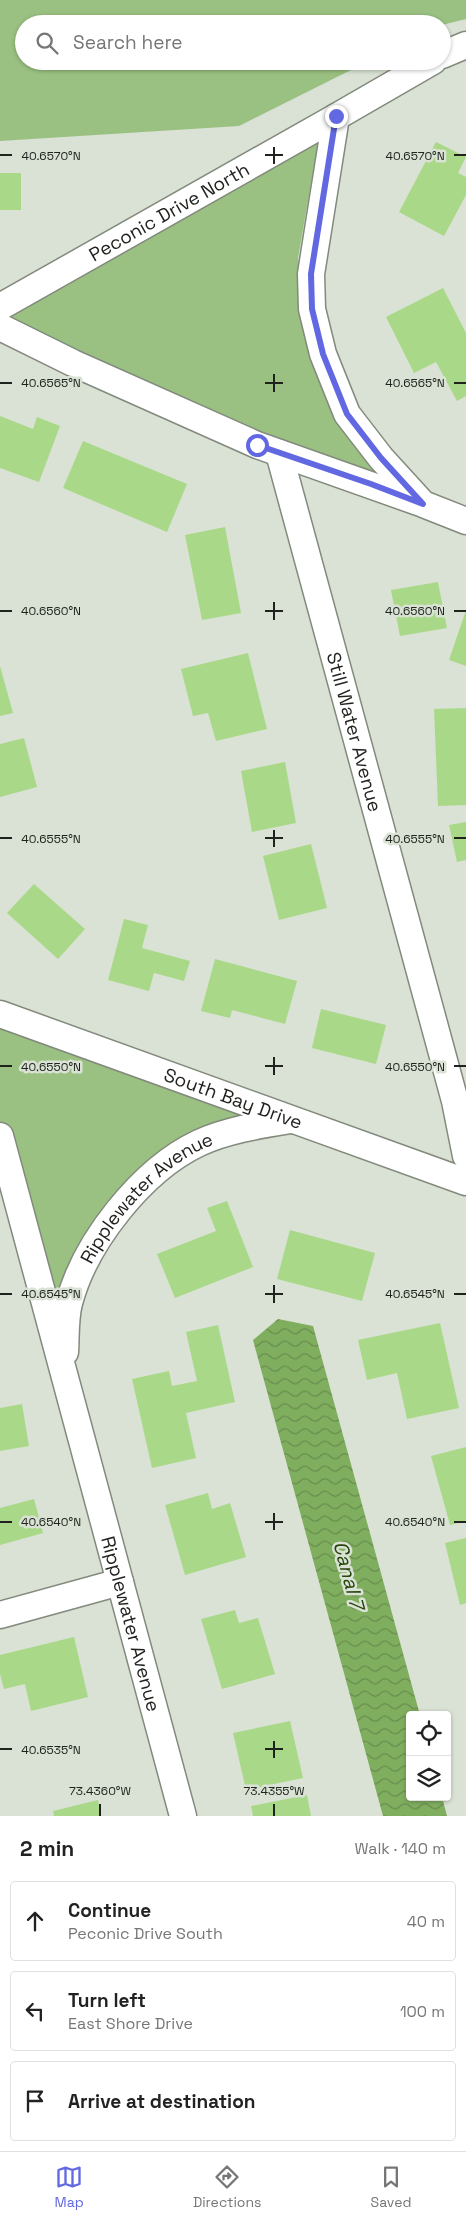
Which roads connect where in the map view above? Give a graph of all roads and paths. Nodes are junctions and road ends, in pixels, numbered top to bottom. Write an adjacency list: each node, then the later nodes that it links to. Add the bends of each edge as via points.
1 (466, 44): 2 (street)
2 (451, 51)
3 (417, 70): 4 (street, Peconic Drive North)
4 (336, 116): 5 (street, Peconic Drive North); 8 (street, via 311,274 312,309 323,354 347,414)
5 (0, 307)
6 (0, 327): 7 (street)
7 (279, 453): 8 (street); 13 (street, Still Water Avenue, via 455,1101)
8 (423, 504): 9 (street)
9 (466, 521)
10 (0, 1014): 11 (street, South Bay Drive)
11 (294, 1120): 14 (street, South Bay Drive); 15 (street, Ripplewater Avenue, via 229,1133 200,1143 175,1156 119,1209 88,1256 73,1289 68,1305)
12 (0, 1136): 15 (street, Ripplewater Avenue)
13 (466, 1156)
14 (466, 1182)
15 (63, 1373): 16 (street, Ripplewater Avenue)
16 (120, 1582): 17 (street); 18 (street, Ripplewater Avenue)
17 (0, 1615)
18 (184, 1816)

